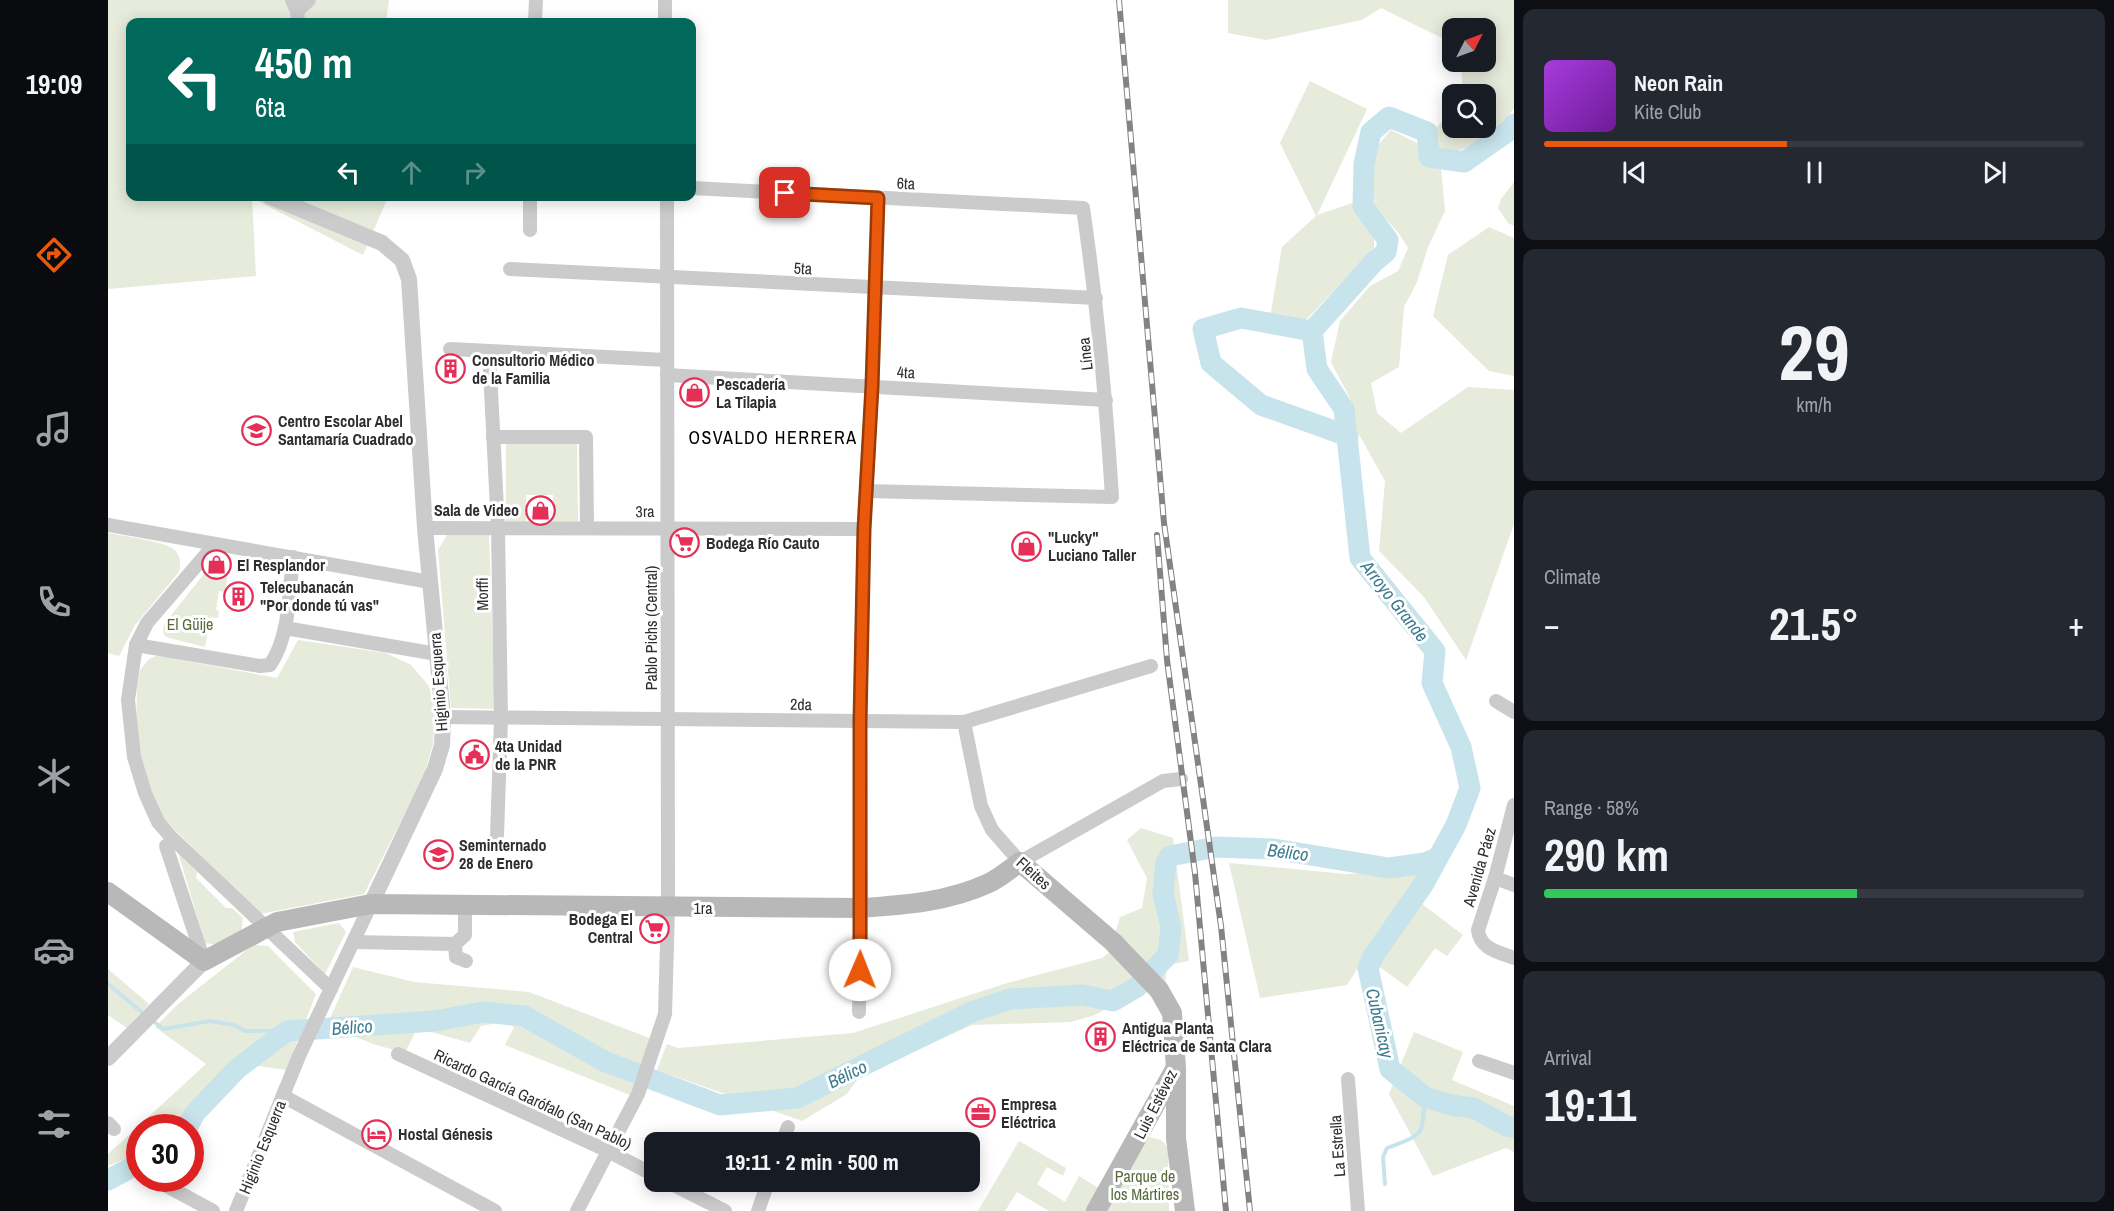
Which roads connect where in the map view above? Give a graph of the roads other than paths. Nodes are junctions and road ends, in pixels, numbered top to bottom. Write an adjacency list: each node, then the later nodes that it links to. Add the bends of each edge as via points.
1 (309, 0): 4 (street)
2 (536, 0): 5 (street)
3 (665, 0): 6 (street)
4 (296, 11)
5 (535, 18)
6 (665, 18)
7 (696, 188): 8 (street, 6ta)
8 (878, 198): 12 (street, 6ta); 16 (street)
9 (281, 201): 28 (street, Higinio Esquerra, via 382,243 402,260 409,279)
10 (530, 201): 13 (street)
11 (667, 201): 15 (street, Pablo Pichs (Central))
12 (1083, 208): 17 (street, Línea)
13 (530, 230)
14 (510, 269): 15 (street, 5ta)
15 (668, 278): 16 (street, 5ta); 20 (street, Pablo Pichs (Central))
16 (874, 288): 17 (street, 5ta); 22 (street)
17 (1096, 298): 23 (street, Línea)
18 (450, 349): 19 (street)
19 (489, 351): 20 (street); 24 (street, Morffi)
20 (666, 360): 21 (street, Pablo Pichs (Central))
21 (667, 375): 22 (street, 4ta); 27 (street, Pablo Pichs (Central))
22 (872, 386): 23 (street, 4ta); 25 (street)
23 (1107, 400): 25 (street, Línea, via 1112,497)
24 (493, 437): 29 (street, Morffi); 30 (street, via 586,437)
25 (867, 491): 31 (street)
26 (108, 525): 32 (street)
27 (668, 527): 30 (street, 3ra); 31 (street, 3ra); 43 (street, Pablo Pichs (Central))
28 (425, 528): 29 (street, 3ra); 34 (street, Higinio Esquerra)
29 (498, 528): 30 (street, 3ra); 42 (street, Morffi)
30 (587, 528)
31 (864, 529): 44 (street)
32 (215, 544): 33 (street); 36 (street, via 147,623)
33 (293, 558): 34 (street); 35 (street)
34 (430, 582): 37 (street, Higinio Esquerra)
35 (285, 628): 36 (street, via 270,665); 37 (street)
36 (136, 645): 58 (street, via 128,700 134,757 158,822)
37 (436, 654): 41 (street, Higinio Esquerra)
38 (1151, 666): 45 (street, 2da)
39 (1496, 701): 40 (street)
40 (1514, 711)
41 (443, 717): 42 (street, 2da); 54 (street, Higinio Esquerra, via 442,745 435,769)
42 (501, 718): 43 (street, 2da); 48 (street, Morffi)
43 (668, 719): 44 (street, 2da); 56 (street, Pablo Pichs (Central))
44 (860, 721): 45 (street, 2da); 57 (street)
45 (964, 722): 50 (street, Fleites, via 981,806 992,830)
46 (1181, 779): 50 (street, 1ra, via 1162,781)
47 (1514, 805): 51 (street, Avenida Páez)
48 (497, 836)
49 (166, 846): 62 (street)
50 (1020, 862): 57 (main road, 1ra, via 990,883 941,900); 65 (main road, Fleites, via 1113,942)
51 (1495, 878): 52 (street); 61 (street, Avenida Páez, via 1478,930 1479,939 1486,947)
52 (1514, 885)
53 (108, 892): 62 (main road)
54 (371, 904): 55 (main road, 1ra); 58 (main road, 1ra, via 277,921); 59 (street, Higinio Esquerra)
55 (465, 906): 56 (main road, 1ra); 60 (street, via 465,935)
56 (668, 908): 57 (main road, 1ra); 78 (street, Pablo Pichs (Central), via 665,1014 638,1094)
57 (861, 908): 66 (street)
58 (266, 927): 62 (main road, 1ra); 64 (street)
59 (353, 942): 60 (street); 64 (street, Higinio Esquerra)
60 (455, 944): 63 (street, via 456,957)
61 (1514, 958)
62 (204, 961): 68 (street)
63 (466, 961)
64 (331, 990): 73 (street, Higinio Esquerra)
65 (1159, 990): 70 (main road, Luis Estévez, via 1172,1013)
66 (859, 1012)
67 (398, 1054): 78 (street, Ricardo García Garófalo (San Pablo))
68 (108, 1058)
69 (1479, 1061): 71 (street)
70 (1176, 1068): 75 (main road, Luis Estévez); 77 (main road)
71 (1514, 1073)
72 (1348, 1079): 91 (street, La Estrella)
73 (283, 1096): 84 (street, Higinio Esquerra); 85 (street)
74 (788, 1127): 76 (street)
75 (1144, 1128): 77 (main road, via 1162,1123); 89 (main road, Luis Estévez)
76 (786, 1132)
77 (1176, 1138): 90 (main road)
78 (608, 1151): 79 (street, Ricardo García Garófalo (San Pablo)); 86 (street, Pablo Pichs (Central))
79 (644, 1170)
80 (178, 1192): 83 (street)
81 (688, 1192): 87 (street)
82 (765, 1192): 88 (street)
83 (213, 1211)
84 (236, 1211)
85 (495, 1211)
86 (577, 1211)
87 (725, 1211)
88 (758, 1211)
89 (1096, 1211)
90 (1185, 1211)
91 (1358, 1211)

